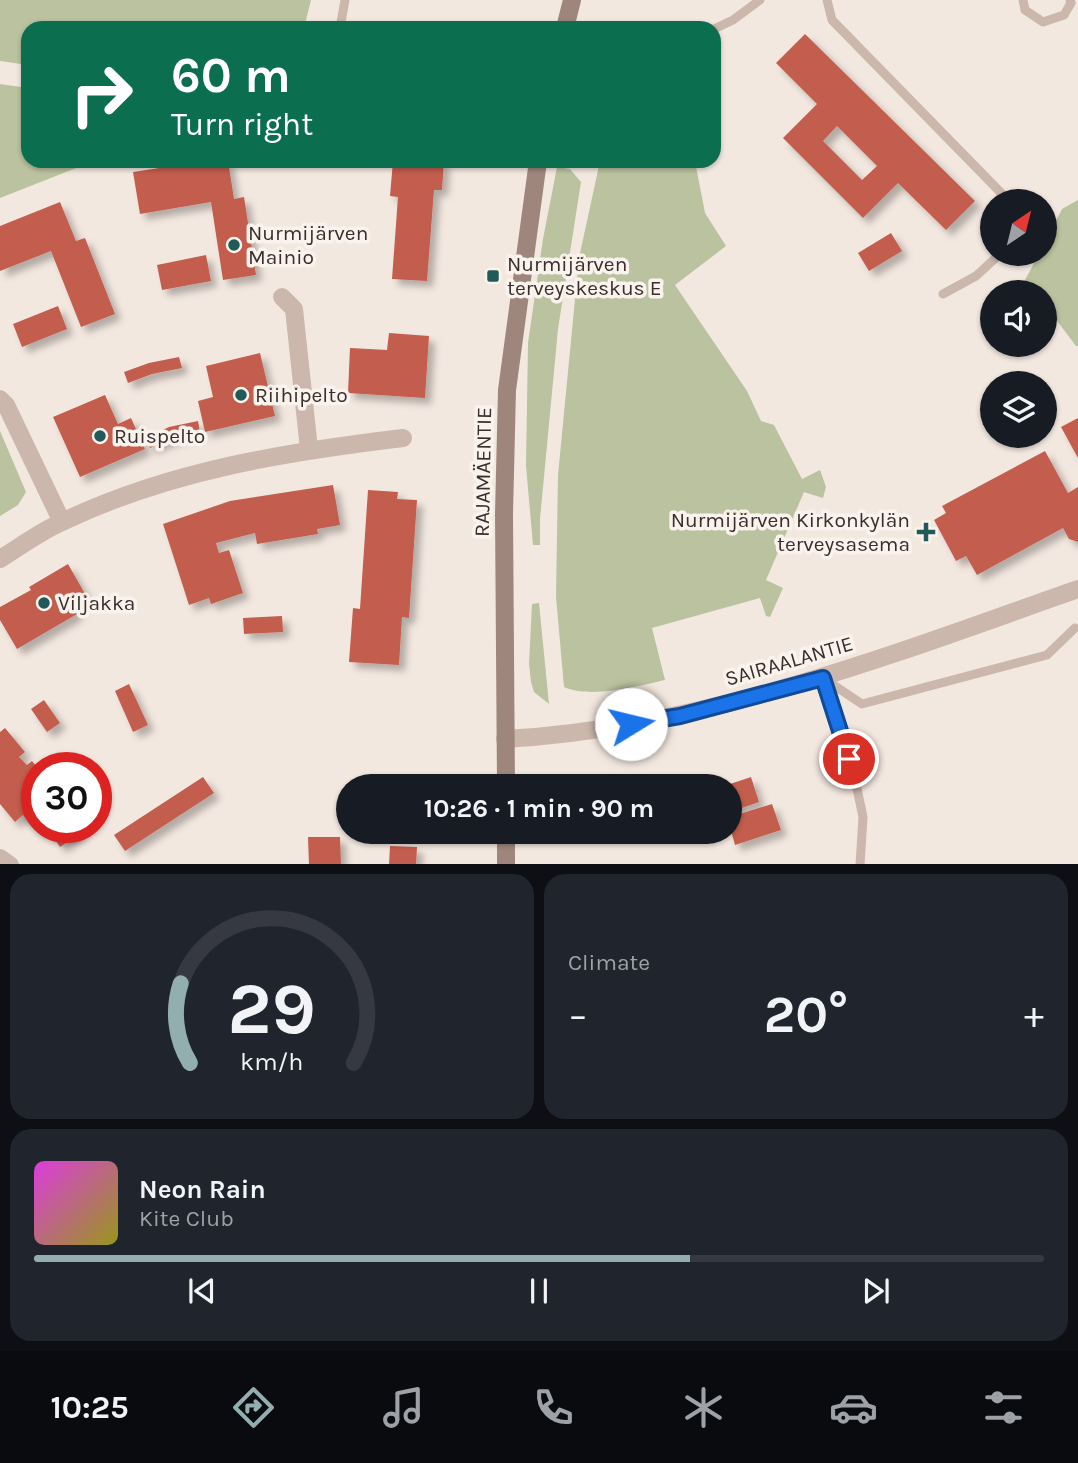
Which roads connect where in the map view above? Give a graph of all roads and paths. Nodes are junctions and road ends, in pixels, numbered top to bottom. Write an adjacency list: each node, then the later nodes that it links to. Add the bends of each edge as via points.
1 (345, 0): 7 (lane)
2 (572, 0): 8 (main road)
3 (760, 0): 9 (lane)
4 (827, 0): 11 (lane, via 832,20)
5 (1023, 0): 6 (lane, via 1025,10 1043,22 1064,15)
6 (1070, 0)
7 (341, 21)
8 (567, 21)
9 (721, 26)
10 (537, 168): 23 (main road, RAJAMÄENTIE, via 506,390)
11 (997, 189)
12 (987, 266): 13 (lane)
13 (943, 294)
14 (282, 297): 17 (street, via 294,309)
15 (0, 399): 18 (street)
16 (403, 438): 17 (street)
17 (309, 449): 18 (street, via 185,476)
18 (61, 522): 19 (street)
19 (0, 559)
20 (1078, 589): 22 (street, SAIRAALANTIE)
21 (1075, 628): 22 (lane, via 1047,655 862,704)
22 (823, 678): 23 (street, SAIRAALANTIE, via 680,716 558,736); 29 (lane, via 863,817)
23 (505, 739): 24 (main road, RAJAMÄENTIE)
24 (506, 774)
25 (506, 844): 28 (main road)
26 (0, 858): 27 (street)
27 (10, 864)
28 (506, 864)
29 (860, 864)

